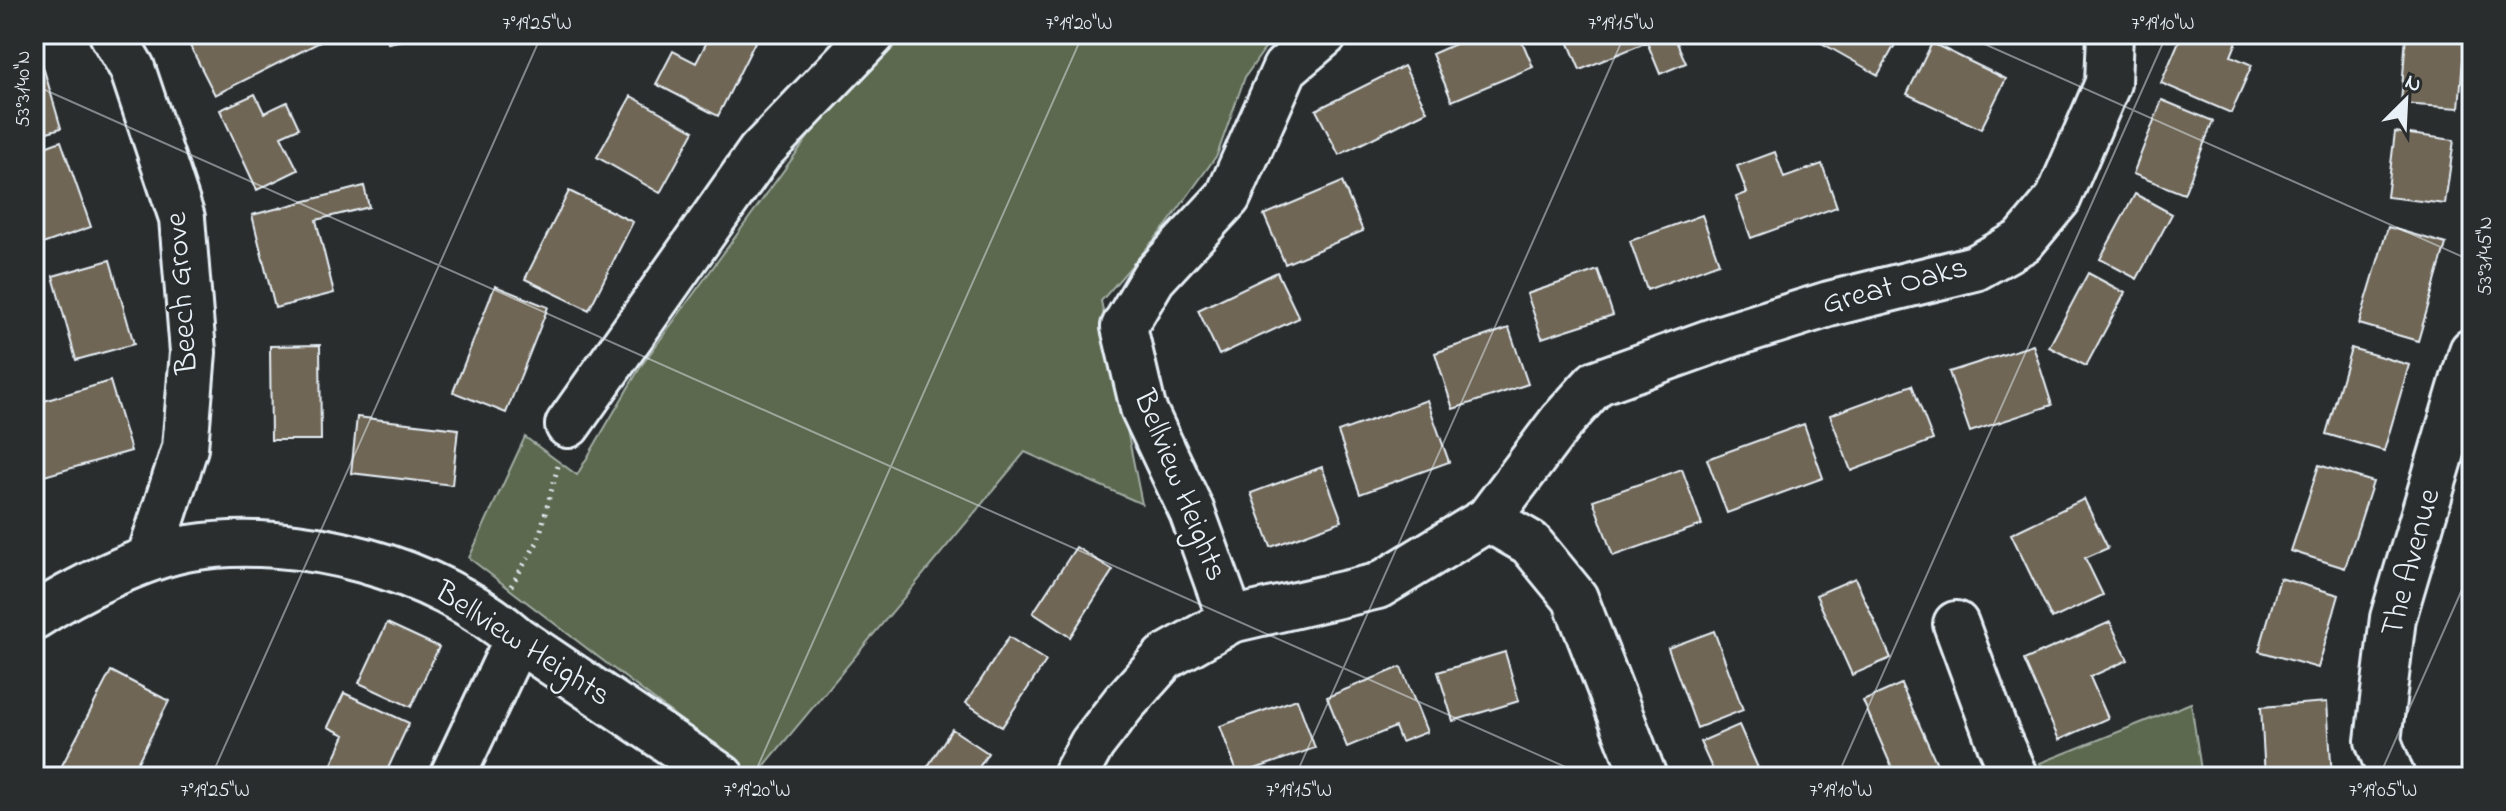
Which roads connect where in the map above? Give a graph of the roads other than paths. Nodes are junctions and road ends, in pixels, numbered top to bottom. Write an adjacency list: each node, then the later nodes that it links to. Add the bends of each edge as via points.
1 (112, 34): 9 (street, Beech Grove, via 132,68 182,218 193,352 185,448)
2 (873, 34): 7 (street, via 760,152)
3 (1325, 34): 11 (street, Bellview Heights, via 1285,68 1228,197 1153,278 1124,327 1143,408 1192,512)
4 (2110, 34): 5 (street, Great Oaks, via 2108,83 2058,199 2023,241 1975,268)
5 (1727, 336): 8 (street, Bellview Heights, via 1596,383)
6 (2472, 351): 19 (street, The Avenue, via 2393,618 2378,741)
7 (568, 425)
8 (1488, 519): 11 (street, Bellview Heights, via 1378,586); 17 (street, via 1530,543 1575,598)
9 (149, 559): 10 (street, Bellview Heights); 13 (street, Bellview Heights, via 189,548 318,548 417,578)
10 (34, 617)
11 (1231, 620): 16 (street, Bellview Heights, via 1164,658 1092,744)
12 (1956, 624): 18 (street)
13 (504, 628): 14 (street); 15 (street, Bellview Heights)
14 (452, 777)
15 (722, 777)
16 (1074, 777)
17 (1644, 777)
18 (2015, 777)
19 (2392, 777)

